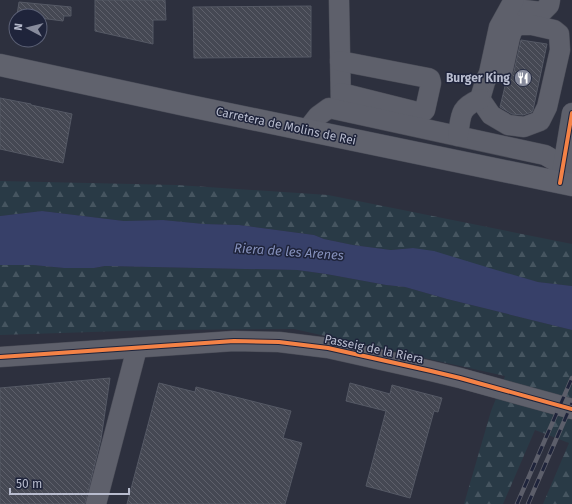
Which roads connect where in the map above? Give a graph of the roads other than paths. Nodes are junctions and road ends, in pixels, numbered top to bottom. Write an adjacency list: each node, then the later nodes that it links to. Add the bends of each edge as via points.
1 (339, 0): 4 (street)
2 (550, 0): 3 (street, via 549,6 542,12)
3 (510, 8): 6 (street, via 499,27)
4 (340, 61): 8 (street); 8 (street, via 428,78 431,83 423,112)
5 (0, 65): 10 (main road, Carretera de Molins de Rei)
6 (489, 73): 7 (street); 7 (street, via 499,73 503,69 513,28 532,25 554,30 559,34 560,50 557,64 547,107 540,121 524,127 508,125 491,115)
7 (480, 99): 11 (street, via 470,104 462,113)
8 (341, 102): 10 (street, via 318,116); 11 (street)
9 (572, 114): 12 (street)
10 (307, 130): 12 (main road, Carretera de Molins de Rei)
11 (458, 136): 12 (street, via 545,155 556,162)
12 (567, 177)
13 (137, 348): 14 (street, Passeig de la Riera); 15 (street, Passeig de la Riera, via 234,341 279,342 328,348 460,378); 16 (street)
14 (0, 357)
15 (572, 409)
16 (96, 504)

